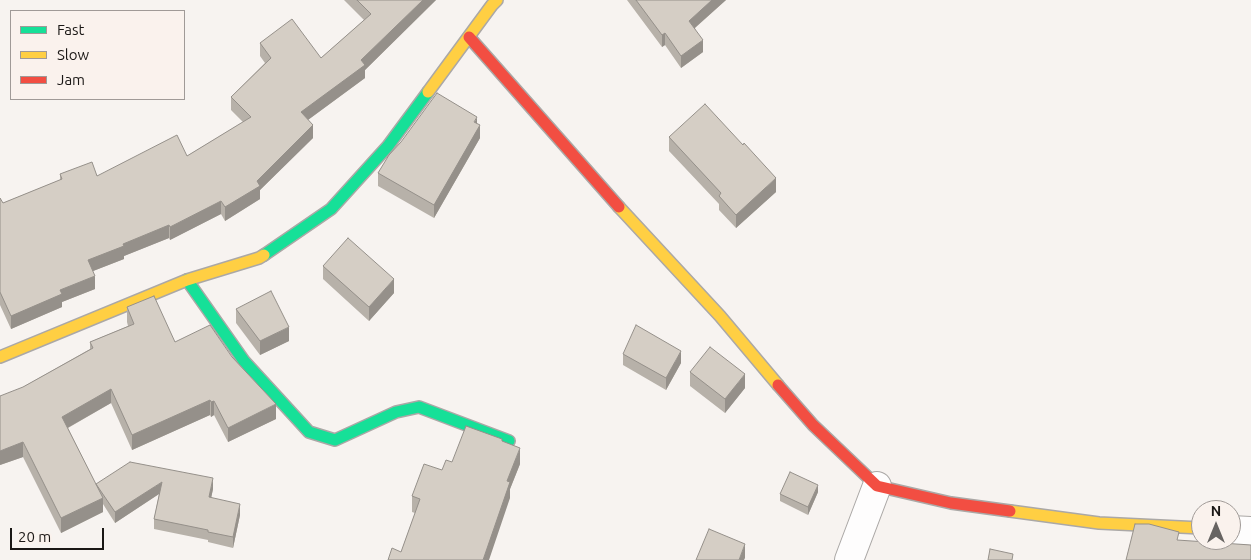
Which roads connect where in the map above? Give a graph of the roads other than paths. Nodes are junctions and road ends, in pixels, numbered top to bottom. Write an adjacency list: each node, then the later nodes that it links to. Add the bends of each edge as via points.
1 (497, 0): 2 (street)
2 (469, 37): 3 (street, via 388,146 331,209 259,258); 6 (street, via 595,181 720,316 813,425)
3 (187, 280): 4 (street); 5 (street, via 244,361 309,432 335,440 396,412 419,407)
4 (0, 357)
5 (509, 441)
6 (878, 486): 7 (street, via 951,503 1099,523); 8 (street)
7 (1191, 528)
8 (849, 560)

